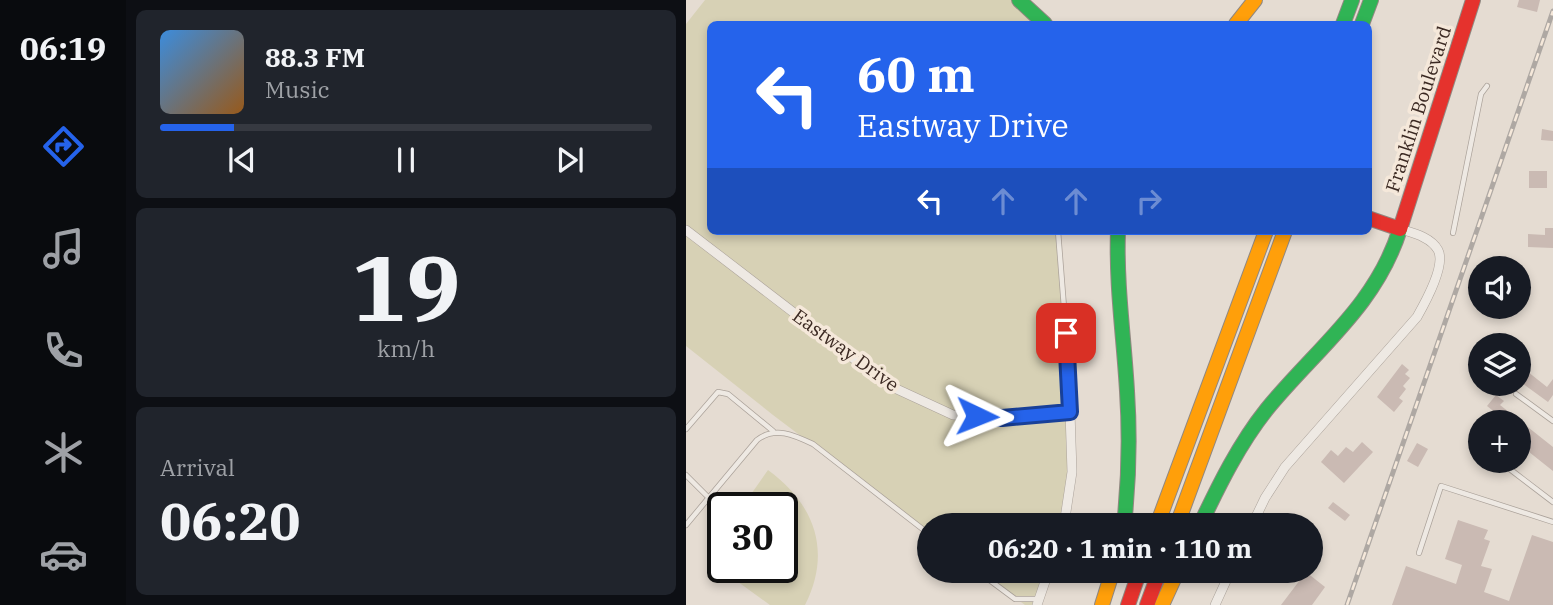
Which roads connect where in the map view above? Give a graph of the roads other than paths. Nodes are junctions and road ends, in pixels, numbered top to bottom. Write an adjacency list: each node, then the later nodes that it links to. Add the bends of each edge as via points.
1 (1019, 0): 6 (main road)
2 (1255, 0): 7 (main road)
3 (1352, 0): 8 (main road)
4 (1371, 0): 9 (main road)
5 (1473, 0): 12 (main road, Franklin Boulevard)
6 (1042, 21)
7 (1238, 21)
8 (1344, 21)
9 (1363, 21)
10 (1486, 86): 14 (lane)
11 (1372, 219): 12 (main road)
12 (1400, 229): 34 (main road, Franklin Boulevard, via 1375,285 1266,410); 35 (street, via 1430,240 1439,251 1440,265 1426,301 1285,467)
13 (686, 230): 20 (street, Eastway Drive, via 888,385 953,415 1002,418)
14 (1453, 233)
15 (1058, 235): 20 (lane)
16 (1118, 235): 31 (main road, via 1129,449)
17 (1265, 235): 32 (main road)
18 (1284, 235): 33 (main road)
19 (1519, 396): 21 (lane)
20 (1070, 412): 30 (street, via 1072,472)
21 (1553, 421)
22 (686, 429): 23 (lane, via 721,391)
23 (773, 431): 26 (lane, via 757,440); 38 (lane, via 813,444)
24 (1515, 473): 29 (lane)
25 (686, 475): 27 (lane)
26 (714, 492)
27 (707, 496)
28 (707, 500): 37 (lane)
29 (1553, 502)
30 (1066, 513)
31 (1126, 513)
32 (1161, 513)
33 (1181, 513)
34 (1206, 513)
35 (1258, 513)
36 (1553, 522): 39 (lane, via 1441,486)
37 (686, 525)
38 (917, 525)
39 (1419, 553)
40 (994, 583): 47 (lane, via 1016,599)
41 (1045, 583): 47 (street)
42 (1109, 583): 48 (main road)
43 (1136, 583): 49 (main road)
44 (1155, 583): 50 (main road)
45 (1172, 583): 51 (main road)
46 (1225, 583): 52 (street)
47 (1039, 602)
48 (1102, 605)
49 (1128, 605)
50 (1147, 605)
51 (1162, 605)
52 (1214, 605)

